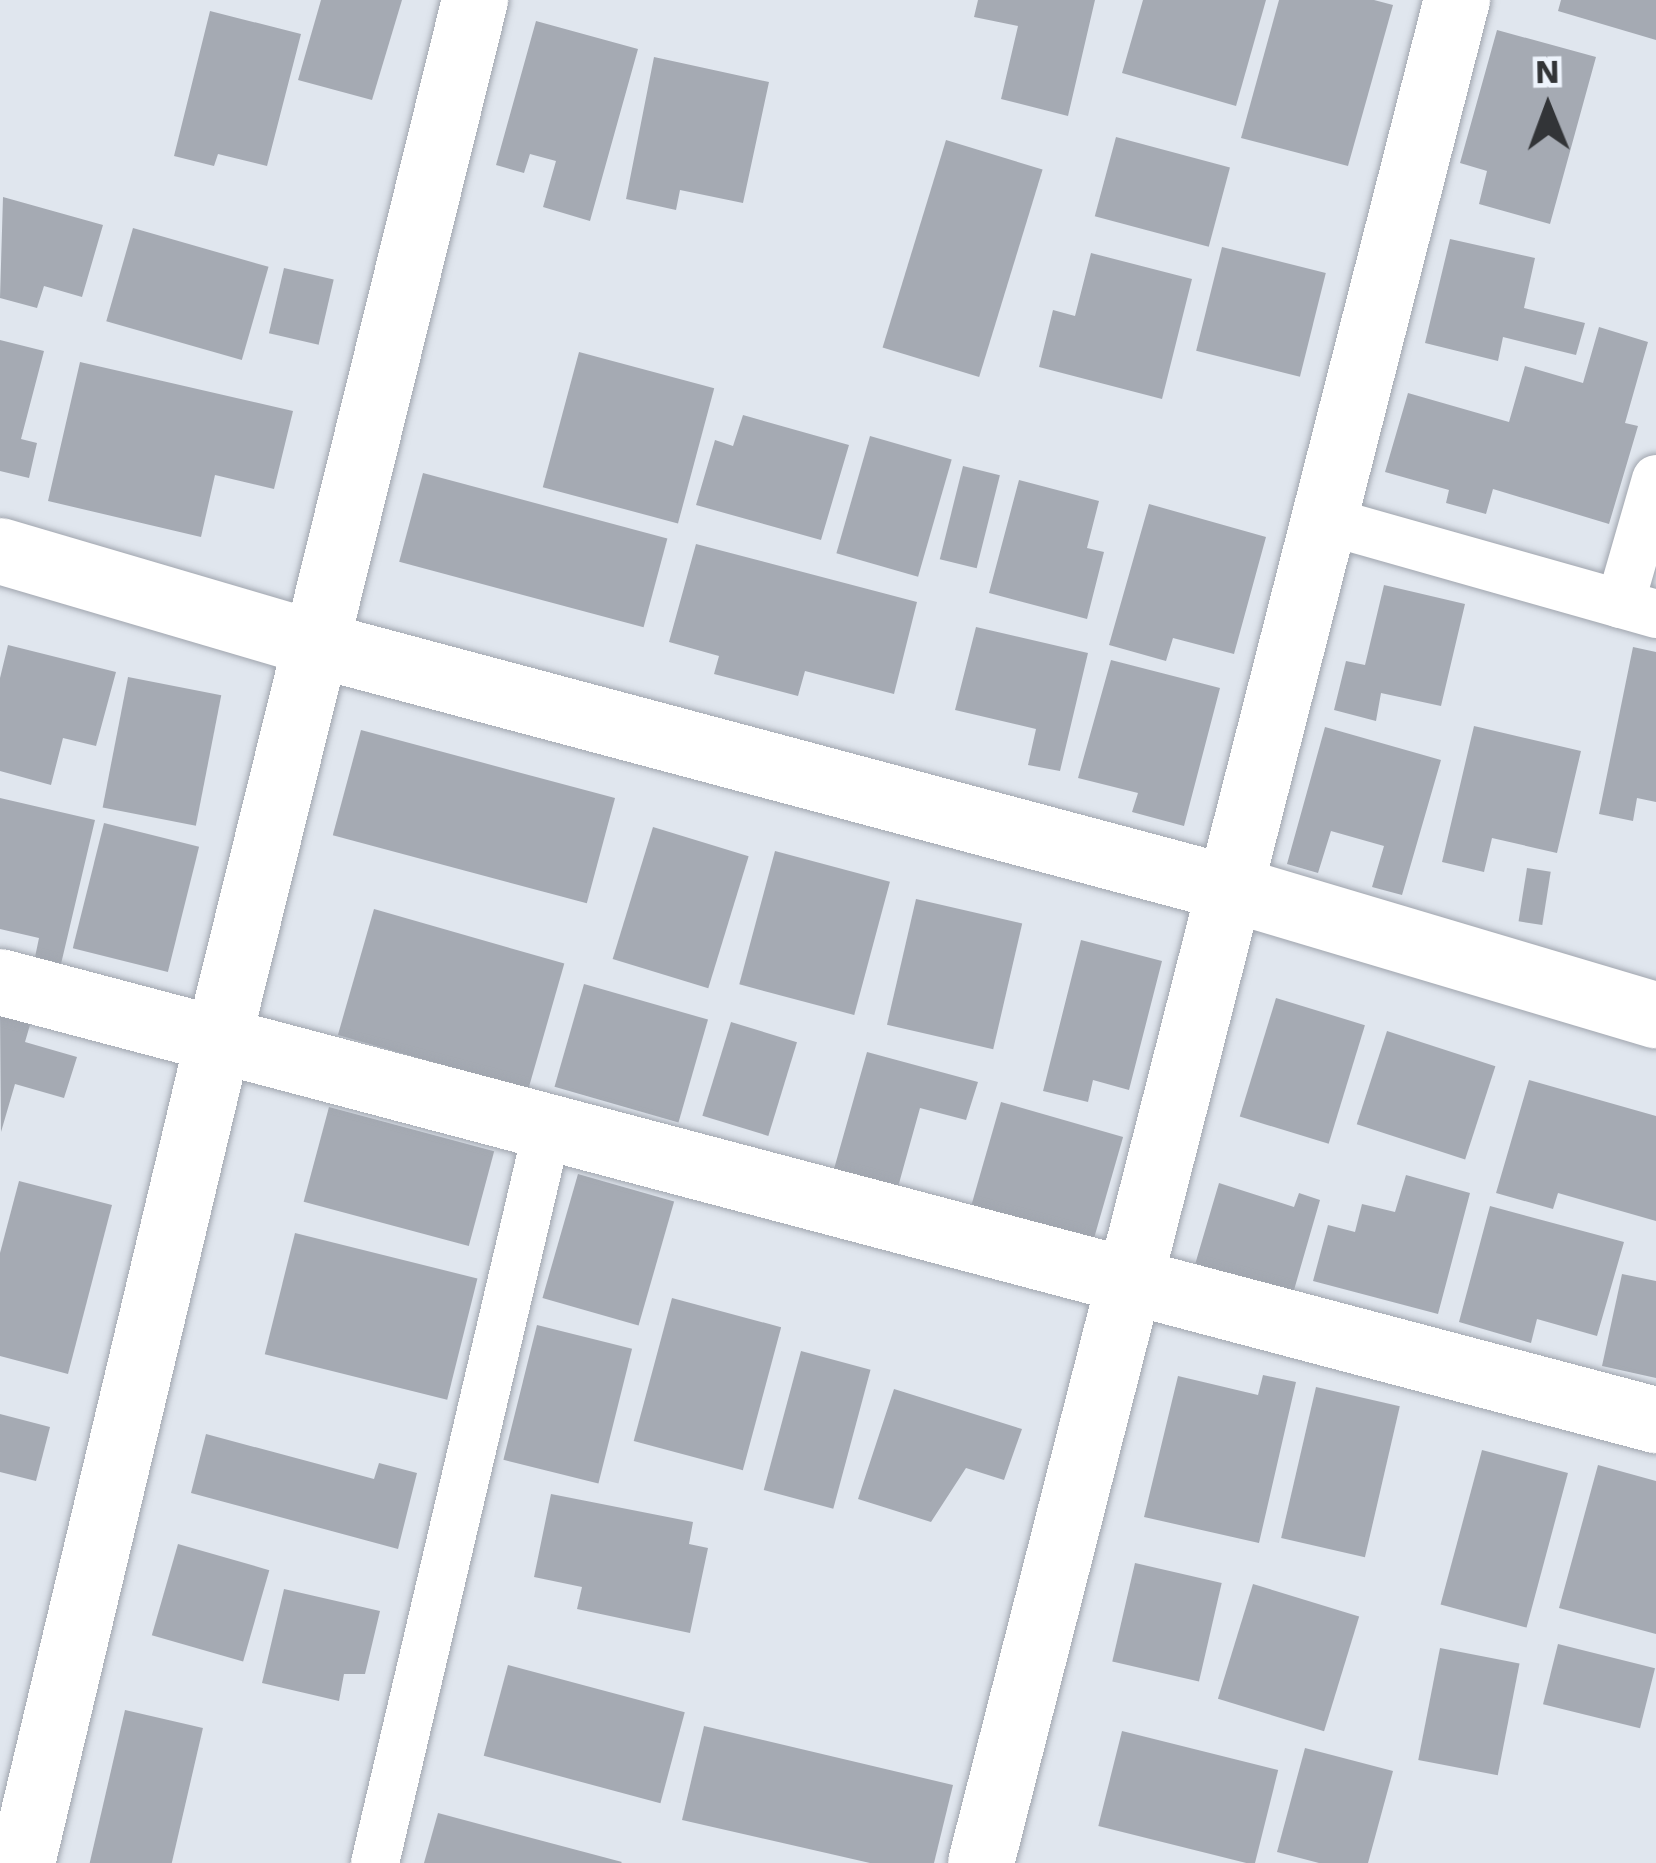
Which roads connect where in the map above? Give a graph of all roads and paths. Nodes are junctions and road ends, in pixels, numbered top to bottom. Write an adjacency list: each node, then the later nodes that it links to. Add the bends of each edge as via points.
1 (475, 0): 7 (street)
2 (1456, 0): 4 (street)
3 (1656, 479): 6 (lane)
4 (1324, 520): 6 (lane); 8 (street)
5 (0, 551): 7 (street)
6 (1638, 609)
7 (315, 644): 8 (street); 11 (street)
8 (1232, 890): 10 (street); 13 (street)
9 (0, 982): 11 (street)
10 (1656, 1015)
11 (218, 1037): 12 (street); 15 (street)
12 (548, 1126): 13 (street); 16 (lane)
13 (1129, 1284): 14 (street); 17 (street)
14 (1656, 1420)
15 (22, 1863)
16 (375, 1863)
17 (981, 1863)

